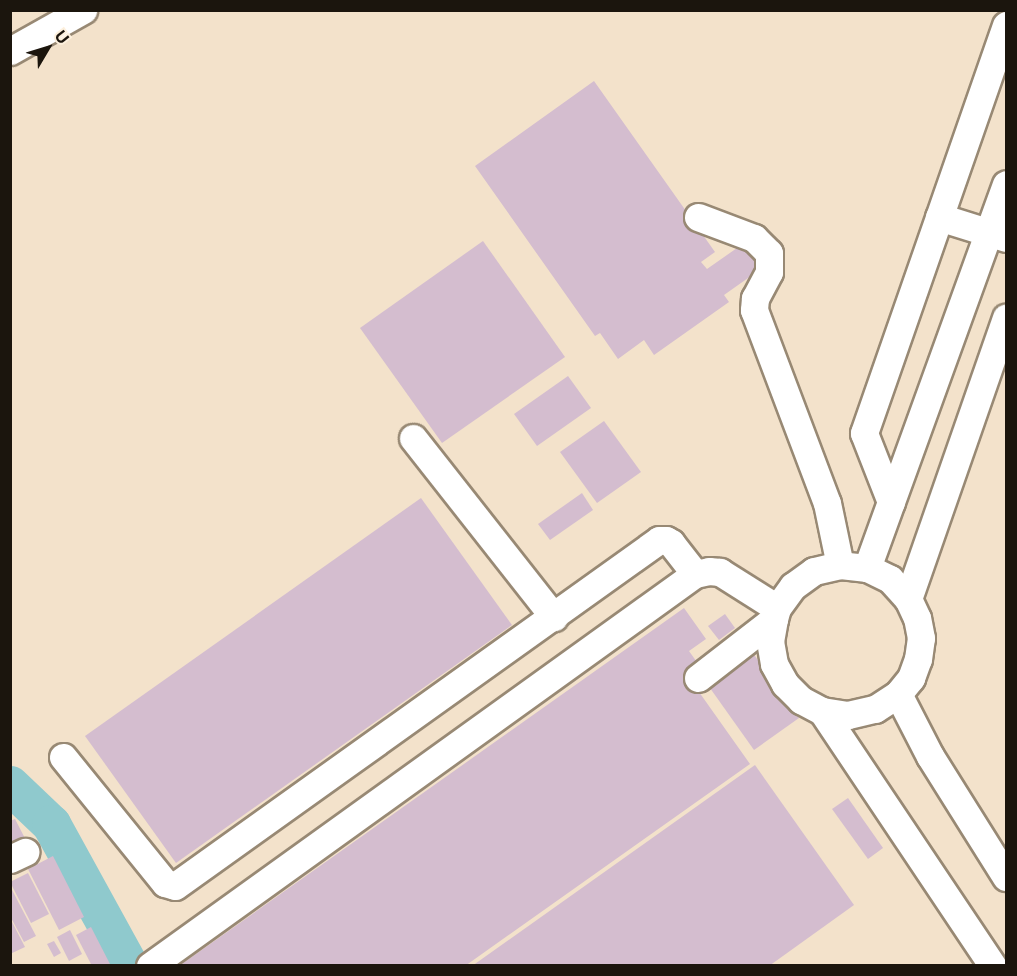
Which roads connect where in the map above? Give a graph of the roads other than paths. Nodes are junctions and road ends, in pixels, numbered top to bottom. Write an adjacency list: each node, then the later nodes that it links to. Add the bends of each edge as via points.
1 (83, 10): 3 (street)
2 (1006, 25): 6 (street)
3 (10, 51)
4 (1006, 184): 7 (street)
5 (698, 217): 11 (street, via 754,238 769,253 769,272 754,310 830,509)
6 (939, 217): 7 (street); 10 (street, via 864,433)
7 (998, 235): 10 (street)
8 (1006, 318): 14 (street)
9 (413, 438): 16 (street)
10 (891, 501): 12 (street)
11 (840, 565): 12 (street); 15 (street, via 814,571 793,586)
12 (867, 567): 14 (street, via 890,579)
13 (695, 574): 15 (street, via 720,572); 16 (street, via 671,543 659,540); 22 (street)
14 (908, 599): 18 (street, via 921,638 911,678)
15 (775, 613): 17 (street); 19 (street, via 770,641 774,664 785,684 801,700)
16 (554, 617): 20 (street, via 175,886 165,883)
17 (698, 678)
18 (898, 694): 19 (street, via 875,709 848,715); 21 (street, via 930,756)
19 (822, 711): 23 (street)
20 (63, 757)
21 (1006, 877)
22 (157, 961)
23 (993, 966)

